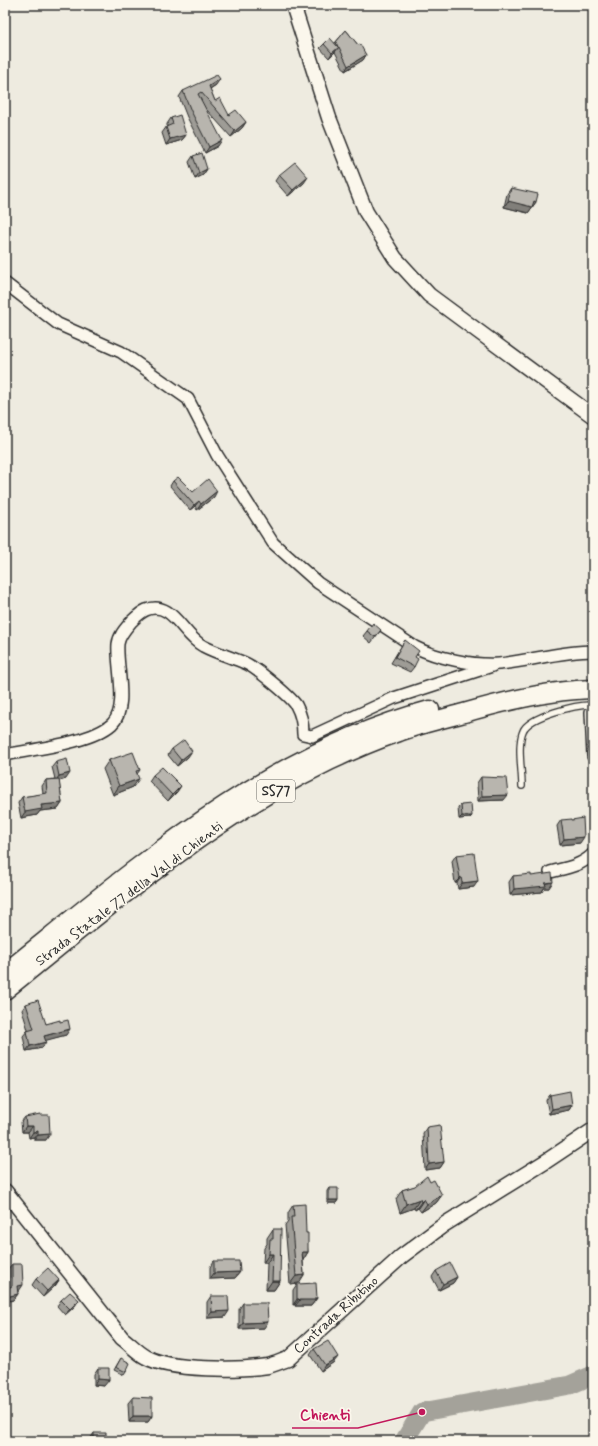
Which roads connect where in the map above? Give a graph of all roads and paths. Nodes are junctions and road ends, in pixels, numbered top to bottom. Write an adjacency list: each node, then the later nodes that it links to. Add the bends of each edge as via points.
1 (293, 5): 3 (street, via 329,118 363,205 395,258 429,295)
2 (5, 283): 5 (street, via 58,324 121,352 188,400 217,455 273,543 318,583 430,655)
3 (593, 416)
4 (593, 651): 5 (street)
5 (497, 664): 10 (street, via 394,698 312,736 303,734 303,724 295,704 279,689 247,664 192,639 164,608 154,608 145,610 136,617 122,634 118,644 120,699 113,723 102,731 82,739)
6 (593, 678): 15 (highway, Strada Statale 77 della Val di Chienti / SS77, via 498,691 391,720 342,741 236,797 160,849)
7 (593, 688): 16 (highway, Strada Statale 77 della Val di Chienti / SS77, via 502,702 399,731 305,773 216,826 132,888)
8 (593, 705): 12 (lane, via 585,704 557,711 533,720 523,730)
9 (593, 709): 11 (street)
10 (5, 755)
11 (593, 756)
12 (522, 786)
13 (593, 854): 14 (street, via 576,866)
14 (550, 872)
15 (5, 973)
16 (5, 990)
17 (593, 1130): 18 (street, Contrada Ributino, via 445,1224 402,1256 288,1359 269,1366 241,1369 180,1366 146,1357 122,1338)
18 (5, 1191)

